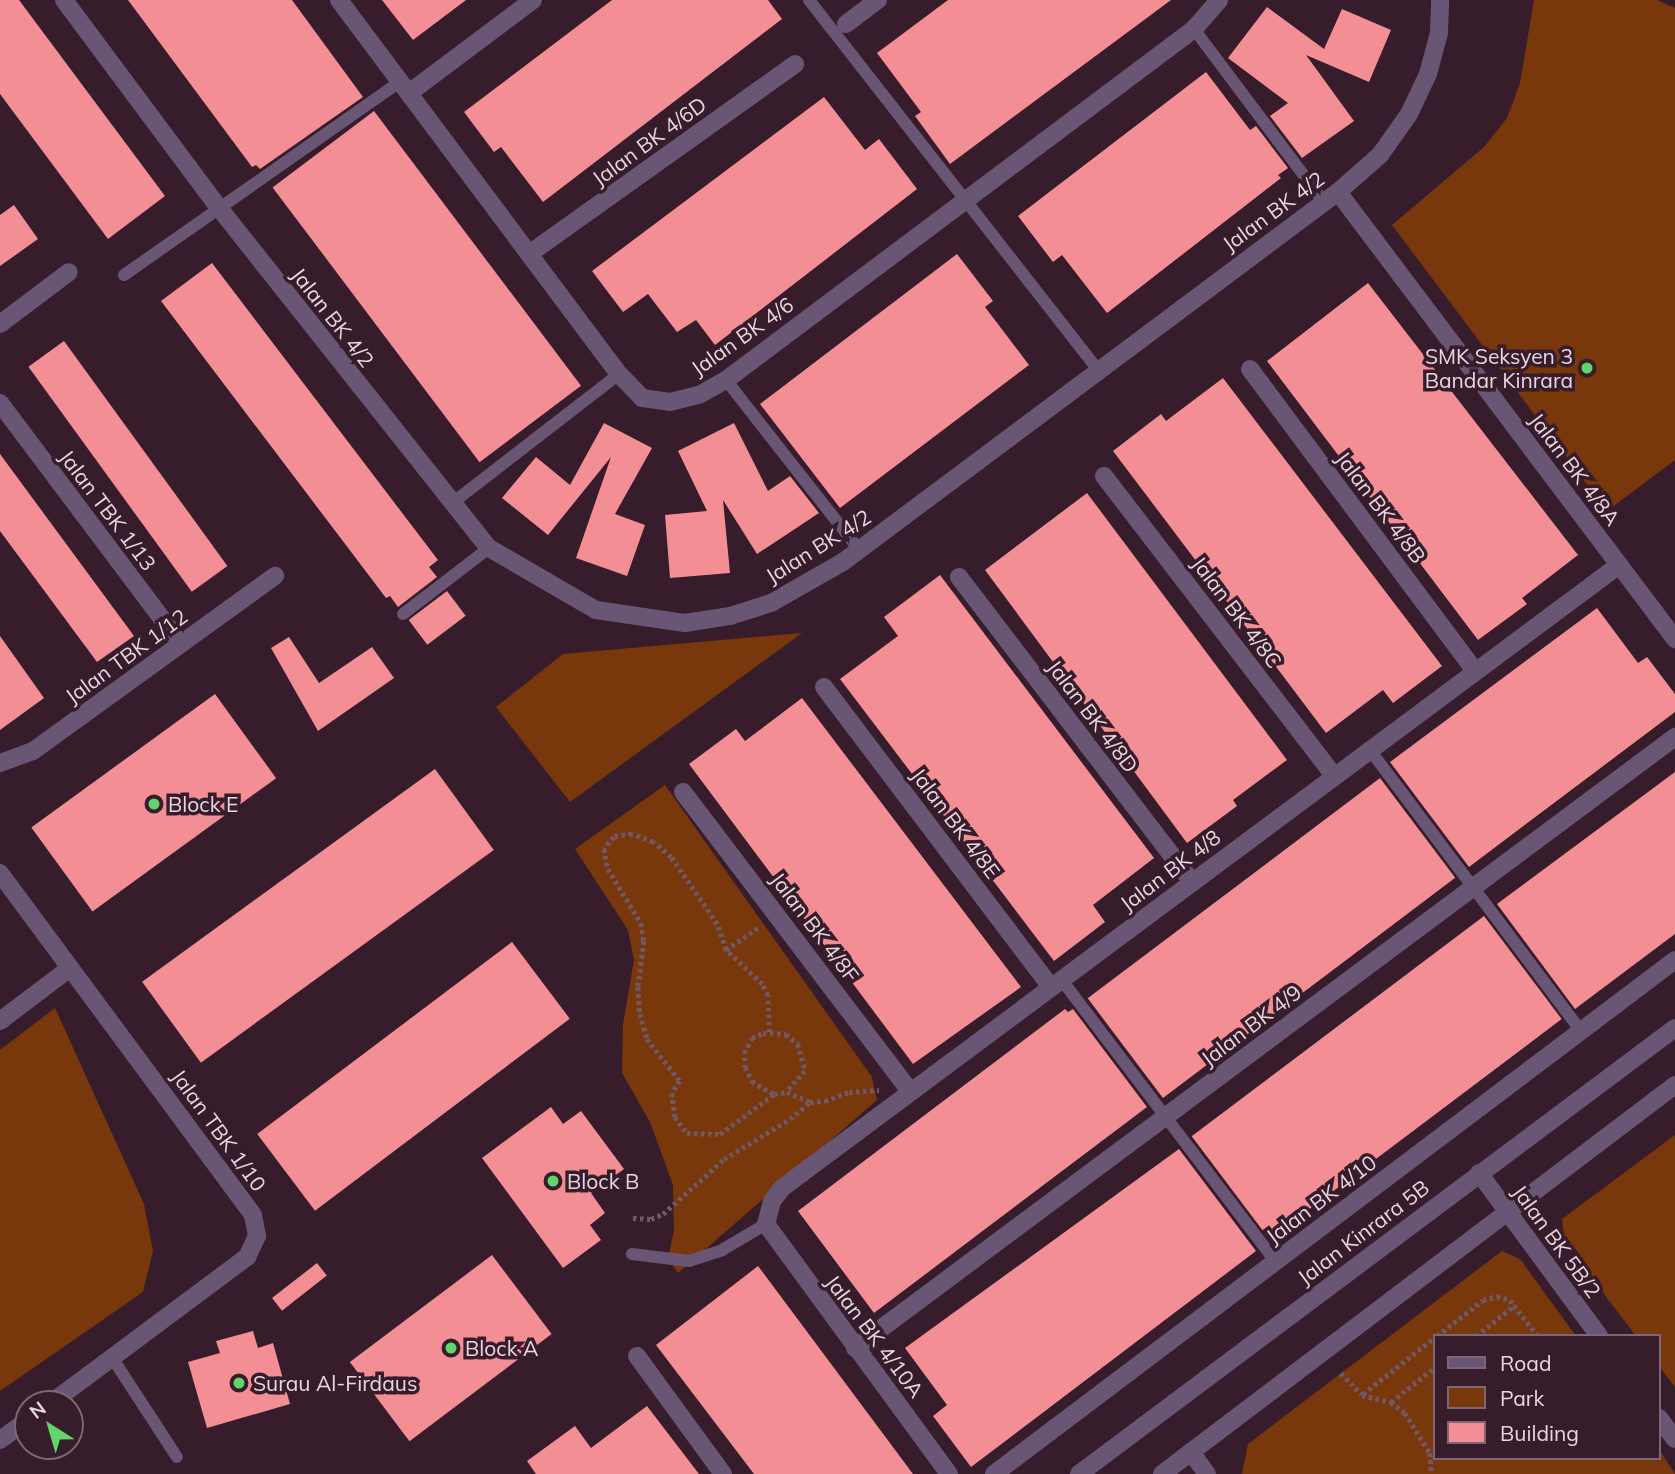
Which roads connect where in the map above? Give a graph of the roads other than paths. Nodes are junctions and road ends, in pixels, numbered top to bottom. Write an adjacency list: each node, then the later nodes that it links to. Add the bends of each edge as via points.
1 (64, 0): 14 (street, Jalan BK 4/2)
2 (339, 0): 11 (street, Jalan BK 4/6)
3 (533, 0): 11 (street)
4 (808, 0): 13 (lane)
5 (878, 0): 8 (street)
6 (1219, 0): 9 (street, Jalan BK 4/6)
7 (1440, 0): 12 (street, Jalan BK 4/2, via 1439,33 1428,74 1409,114 1380,155)
8 (846, 24)
9 (1194, 29): 12 (lane); 13 (street, Jalan BK 4/6)
10 (795, 64): 15 (street, Jalan BK 4/6D)
11 (404, 88): 14 (lane); 15 (street, Jalan BK 4/6)
12 (1331, 197): 19 (street, Jalan BK 4/2); 28 (street, Jalan BK 4/8A)
13 (964, 199): 19 (lane); 22 (street, Jalan BK 4/6)
14 (220, 209): 17 (lane); 25 (street, Jalan BK 4/2)
15 (529, 254): 21 (street, Jalan BK 4/6)
16 (69, 272): 18 (street)
17 (124, 275)
18 (0, 324)
19 (1097, 369): 27 (street, Jalan BK 4/2)
20 (1250, 369): 34 (street, Jalan BK 4/8B)
21 (619, 374): 22 (street, Jalan BK 4/6, via 642,398 670,402 699,395); 25 (lane)
22 (726, 380): 27 (lane)
23 (0, 403): 33 (street, Jalan TBK 1/13)
24 (1104, 476): 39 (street, Jalan BK 4/8C)
25 (451, 503): 26 (street, Jalan BK 4/2)
26 (489, 548): 27 (street, Jalan BK 4/2, via 596,610 685,622 730,616 771,603); 31 (lane)
27 (860, 551)
28 (1619, 565): 32 (street, Jalan BK 4/8A); 34 (street, Jalan BK 4/8)
29 (275, 576): 33 (street, Jalan TBK 1/12)
30 (958, 577): 42 (street, Jalan BK 4/8D)
31 (403, 614)
32 (1675, 639)
33 (180, 644): 38 (street, Jalan TBK 1/12, via 33,751)
34 (1475, 671): 37 (street, Jalan BK 4/8)
35 (824, 687): 46 (street, Jalan BK 4/8E)
36 (1675, 737): 43 (street, Jalan BK 4/9)
37 (1370, 750): 39 (street, Jalan BK 4/8); 43 (lane)
38 (0, 763)
39 (1334, 776): 42 (street, Jalan BK 4/8)
40 (683, 792): 51 (street, Jalan BK 4/8F)
41 (0, 873): 45 (street, Jalan TBK 1/10)
42 (1192, 882): 46 (street, Jalan BK 4/8)
43 (1473, 888): 49 (lane); 52 (street, Jalan BK 4/9)
44 (1675, 960): 49 (street, Jalan BK 4/10)
45 (70, 968): 47 (street); 61 (street, Jalan TBK 1/10, via 253,1215 257,1236 247,1257)
46 (1056, 983): 51 (street, Jalan BK 4/8); 52 (lane)
47 (0, 1021)
48 (1675, 1028): 53 (street, Jalan Kinrara 5B)
49 (1581, 1031): 57 (street, Jalan BK 4/10)
50 (1675, 1085): 54 (street)
51 (908, 1093): 55 (street, Jalan BK 4/8, via 782,1188)
52 (1166, 1117): 57 (lane); 59 (street, Jalan BK 4/9)
53 (1479, 1173): 54 (street, Jalan BK 5B/2); 70 (street, Jalan Kinrara 5B)
54 (1507, 1211): 58 (street, Jalan BK 5B/2); 65 (street)
55 (766, 1224): 56 (lane, via 722,1250 689,1261); 59 (street, Jalan BK 4/10A)
56 (632, 1254)
57 (1275, 1261): 69 (street, Jalan BK 4/10)
58 (1598, 1334)
59 (855, 1348): 68 (street, Jalan BK 4/10A)
60 (637, 1356): 67 (street)
61 (113, 1359): 62 (street, Jalan TBK 1/10); 66 (lane)
62 (70, 1390)
63 (1661, 1421): 64 (street)
64 (1675, 1439)
65 (1191, 1452): 71 (street); 72 (street)
66 (177, 1457)
67 (723, 1474)
68 (950, 1474)
69 (994, 1474)
70 (1079, 1474)
71 (1162, 1474)
72 (1207, 1474)

